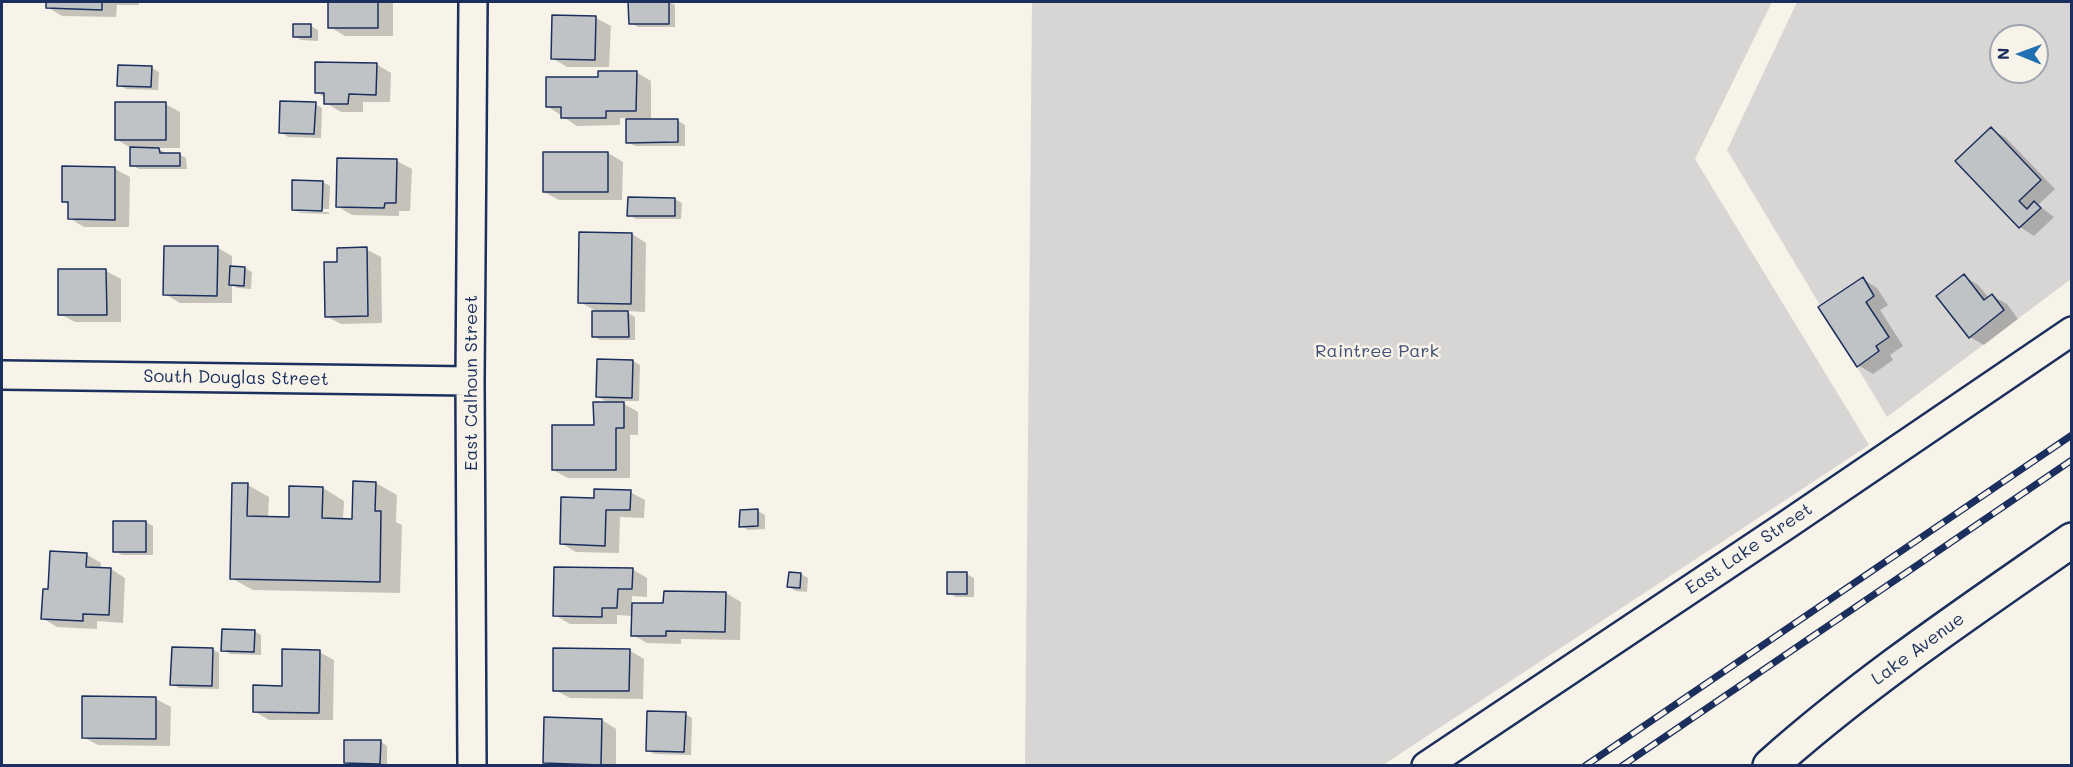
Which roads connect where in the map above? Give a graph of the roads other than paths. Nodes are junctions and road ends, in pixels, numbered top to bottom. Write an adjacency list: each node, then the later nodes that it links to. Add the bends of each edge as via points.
1 (473, 2): 4 (street, East Calhoun Street)
2 (2072, 331): 7 (street, East Lake Street)
3 (2, 375): 4 (street, South Douglas Street)
4 (470, 381): 6 (street, East Calhoun Street)
5 (2072, 540): 8 (street, Lake Avenue, via 1898,662)
6 (472, 765)
7 (1426, 765)
8 (1770, 765)

